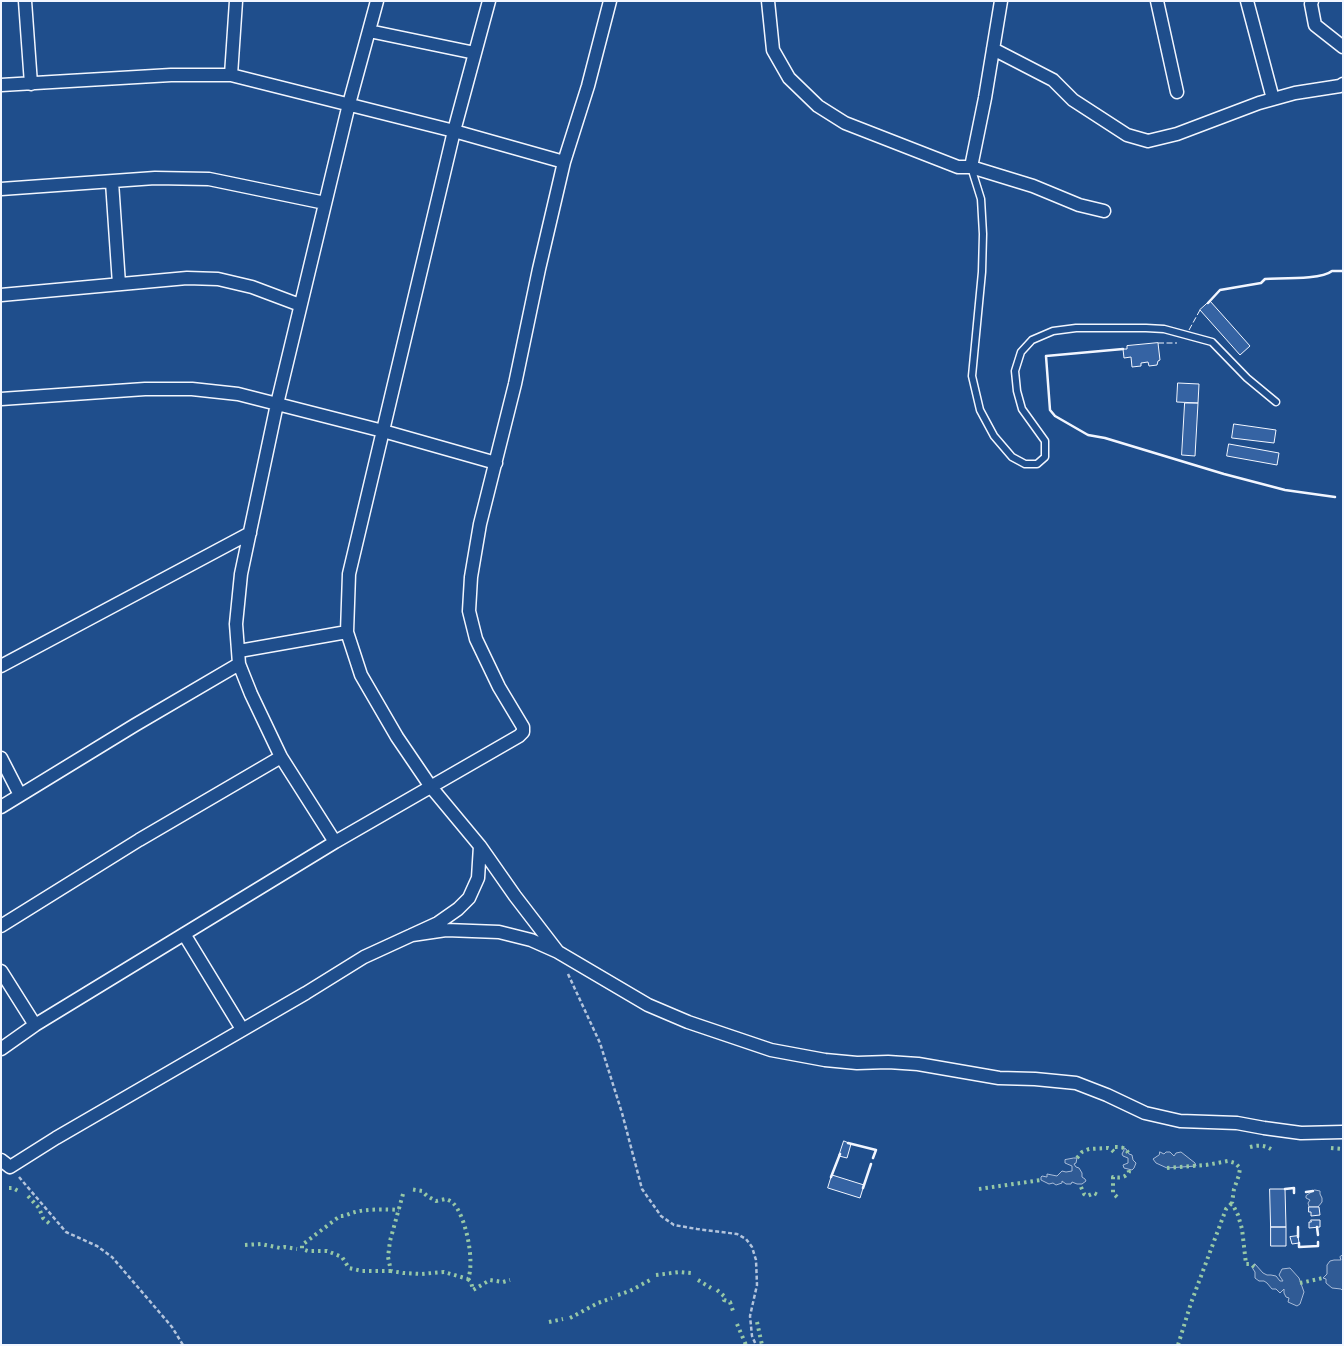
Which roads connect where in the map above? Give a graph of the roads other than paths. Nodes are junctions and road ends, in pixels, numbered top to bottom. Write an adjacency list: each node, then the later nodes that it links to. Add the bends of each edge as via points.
1 (25, 1): 16 (street)
2 (236, 1): 15 (street)
3 (377, 1): 11 (street)
4 (490, 1): 14 (street)
5 (610, 1): 23 (street)
6 (768, 1): 24 (street, via 772,50 788,78 818,106 845,123 958,167)
7 (1000, 1): 13 (street)
8 (1157, 1): 19 (street)
9 (1248, 1): 20 (street)
10 (1312, 1): 12 (street, via 1315,25)
11 (368, 31): 14 (street); 21 (street)
12 (1343, 47)
13 (993, 50): 20 (street, via 1053,80 1073,100 1127,135 1148,141 1177,134); 24 (street)
14 (475, 53): 22 (street)
15 (231, 75): 16 (street, via 171,75); 21 (street)
16 (31, 84): 18 (street)
17 (1343, 84): 20 (street)
18 (1, 85)
19 (1177, 92)
20 (1273, 99)
21 (349, 104): 22 (street); 27 (street)
22 (454, 131): 23 (street); 35 (street)
23 (564, 162): 36 (street)
24 (971, 167): 28 (street); 33 (lane, via 980,199 983,234 972,376 980,410 994,436 1012,457 1025,464 1037,464 1045,457 1045,441 1022,409 1015,371 1021,352 1032,340 1053,331 1076,328 1164,329 1212,342)
25 (112, 182): 26 (street); 27 (street, via 154,178 209,179); 29 (street)
26 (1, 189)
27 (325, 203): 31 (street)
28 (1104, 211)
29 (119, 284): 30 (street); 31 (street, via 187,278 218,279 252,287)
30 (1, 295)
31 (300, 305): 34 (street)
32 (1, 399): 34 (street, via 192,389 238,394)
33 (1276, 402)
34 (277, 404): 35 (street); 37 (street)
35 (383, 431): 36 (street); 38 (street, via 349,574)
36 (496, 463): 43 (street, via 480,524 469,611 476,639 523,732)
37 (250, 532): 39 (street, via 241,574 236,624); 40 (street)
38 (347, 632): 39 (street); 43 (street, via 361,675)
39 (239, 657): 41 (street, via 251,694); 44 (street)
40 (1, 666)
41 (281, 757): 46 (street); 48 (street)
42 (1, 758): 44 (street)
43 (431, 787): 46 (street); 47 (street)
44 (20, 795): 45 (street)
45 (1, 807)
46 (335, 842): 49 (street)
47 (480, 846): 50 (street, via 478,878 469,898 438,923); 51 (street)
48 (1, 926)
49 (184, 934): 53 (street); 54 (street)
50 (412, 935): 51 (street, via 446,930 499,932 531,940); 54 (street, via 364,957)
51 (558, 952): 56 (street, via 648,1005 771,1050 825,1060 918,1064 999,1078 1076,1084 1145,1113 1180,1121 1237,1123 1301,1133)
52 (1, 971): 53 (street)
53 (35, 1025): 55 (street)
54 (242, 1029): 57 (street)
55 (1, 1049)
56 (1343, 1132)
57 (6, 1164)

